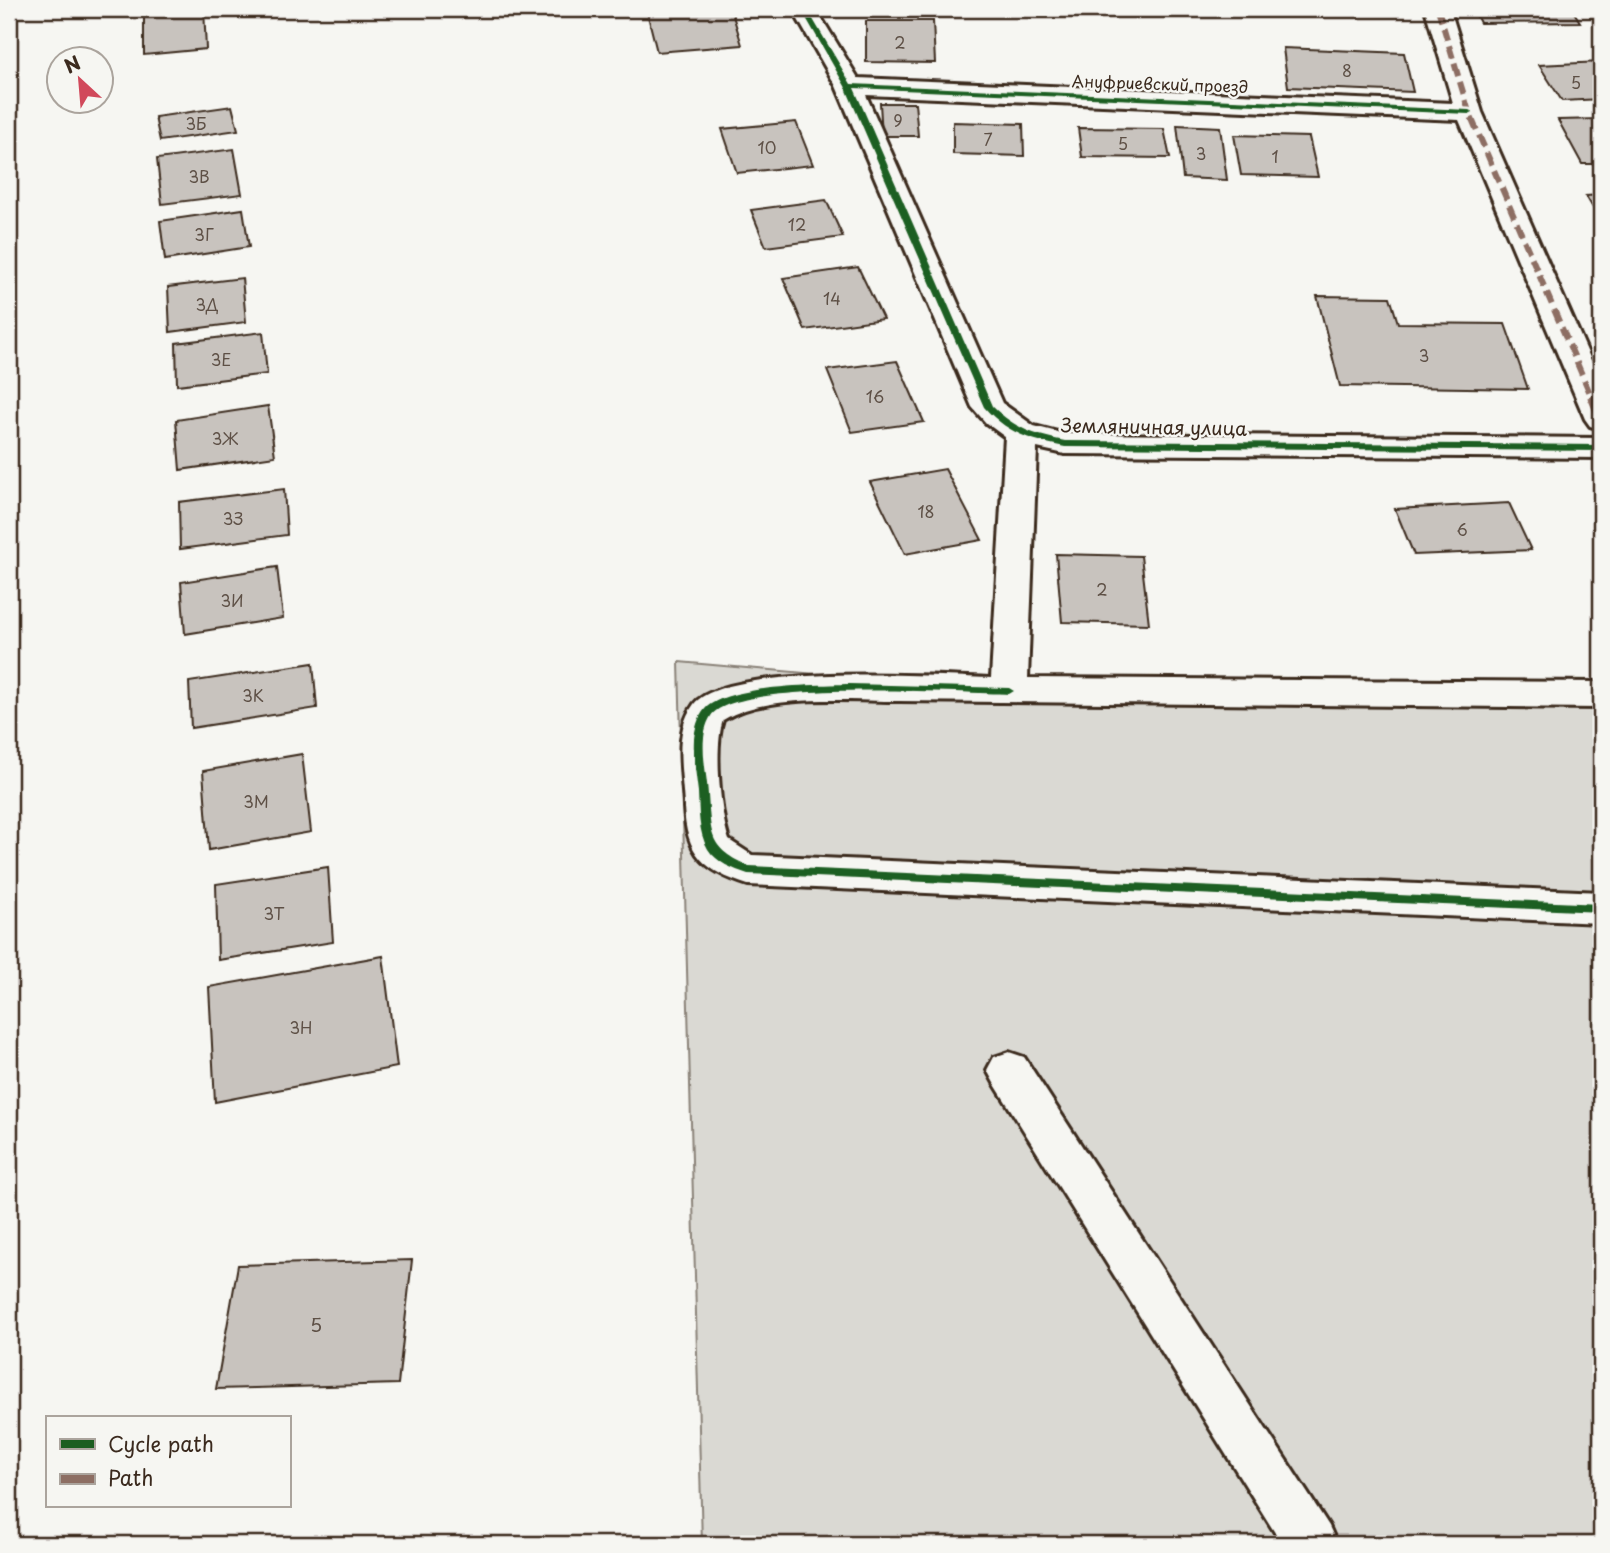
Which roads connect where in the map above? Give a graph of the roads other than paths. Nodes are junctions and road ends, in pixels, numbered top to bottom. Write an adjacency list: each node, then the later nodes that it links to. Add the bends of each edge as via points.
1 (804, 9): 3 (street, Земляничная улица)
2 (1438, 9): 4 (street)
3 (849, 86): 4 (street, Ануфриевский проезд); 6 (street, Земляничная улица, via 988,407)
4 (1469, 112): 5 (street)
5 (1601, 419)
6 (1021, 433): 7 (street, Земляничная улица, via 1065,444); 8 (street)
7 (1601, 448)
8 (1009, 691): 9 (street); 10 (street, via 844,688 722,700 709,711 698,740 708,841 719,855 748,870)
9 (1601, 695)
10 (1601, 908)
11 (1009, 1070): 12 (street)
12 (1311, 1544)

